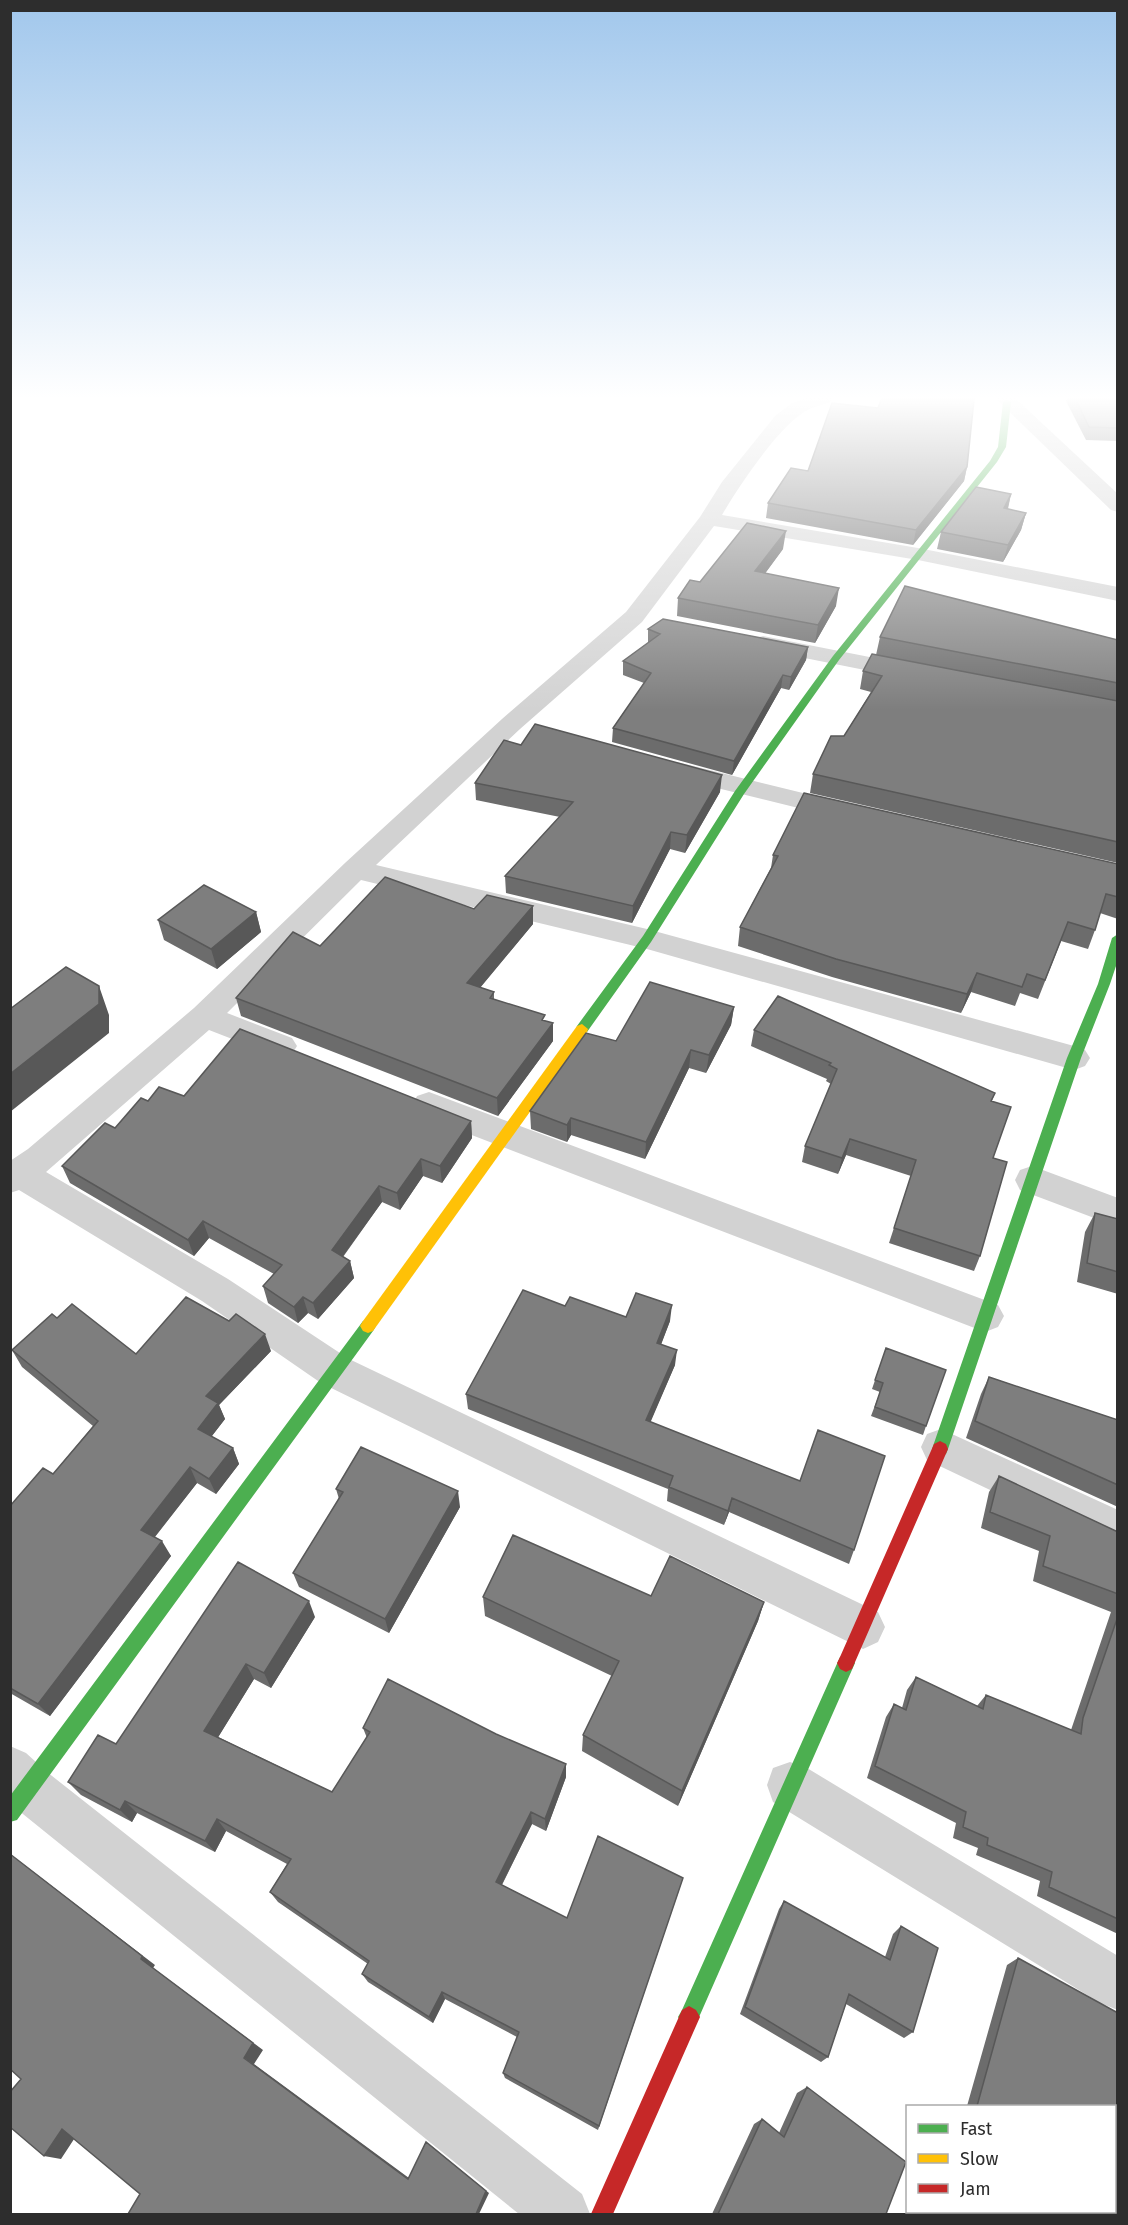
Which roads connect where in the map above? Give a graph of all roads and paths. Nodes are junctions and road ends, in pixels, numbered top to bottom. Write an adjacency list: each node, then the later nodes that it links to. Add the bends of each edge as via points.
1 (720, 502): 3 (street)
2 (961, 502): 4 (street)
3 (710, 519): 4 (street); 9 (street, via 646,620)
4 (918, 554): 5 (street); 7 (street)
5 (1118, 594)
6 (735, 638): 7 (street)
7 (836, 658): 8 (street); 12 (street)
8 (930, 676)
9 (511, 724): 10 (street); 14 (street)
10 (544, 733)
11 (654, 764): 12 (street)
12 (743, 788): 13 (street); 16 (street)
13 (868, 816)
14 (355, 869): 16 (street); 18 (street)
15 (1118, 938): 17 (street)
16 (647, 939): 20 (street); 22 (street)
17 (1111, 986): 20 (street)
18 (205, 1016): 19 (street); 23 (street)
19 (305, 1056)
20 (1074, 1058): 24 (street)
21 (405, 1095): 22 (street)
22 (505, 1135): 26 (street); 27 (street)
23 (15, 1176): 27 (street, via 216,1290)
24 (1032, 1180): 25 (street); 26 (street)
25 (1118, 1212)
26 (985, 1316): 28 (street)
27 (335, 1371): 30 (street); 32 (street)
28 (941, 1447): 29 (street); 30 (street)
29 (1118, 1531)
30 (863, 1627): 31 (street)
31 (790, 1785): 33 (street); 35 (street)
32 (17, 1790): 34 (street)
33 (1118, 1985)
34 (562, 2214)
35 (602, 2214)

